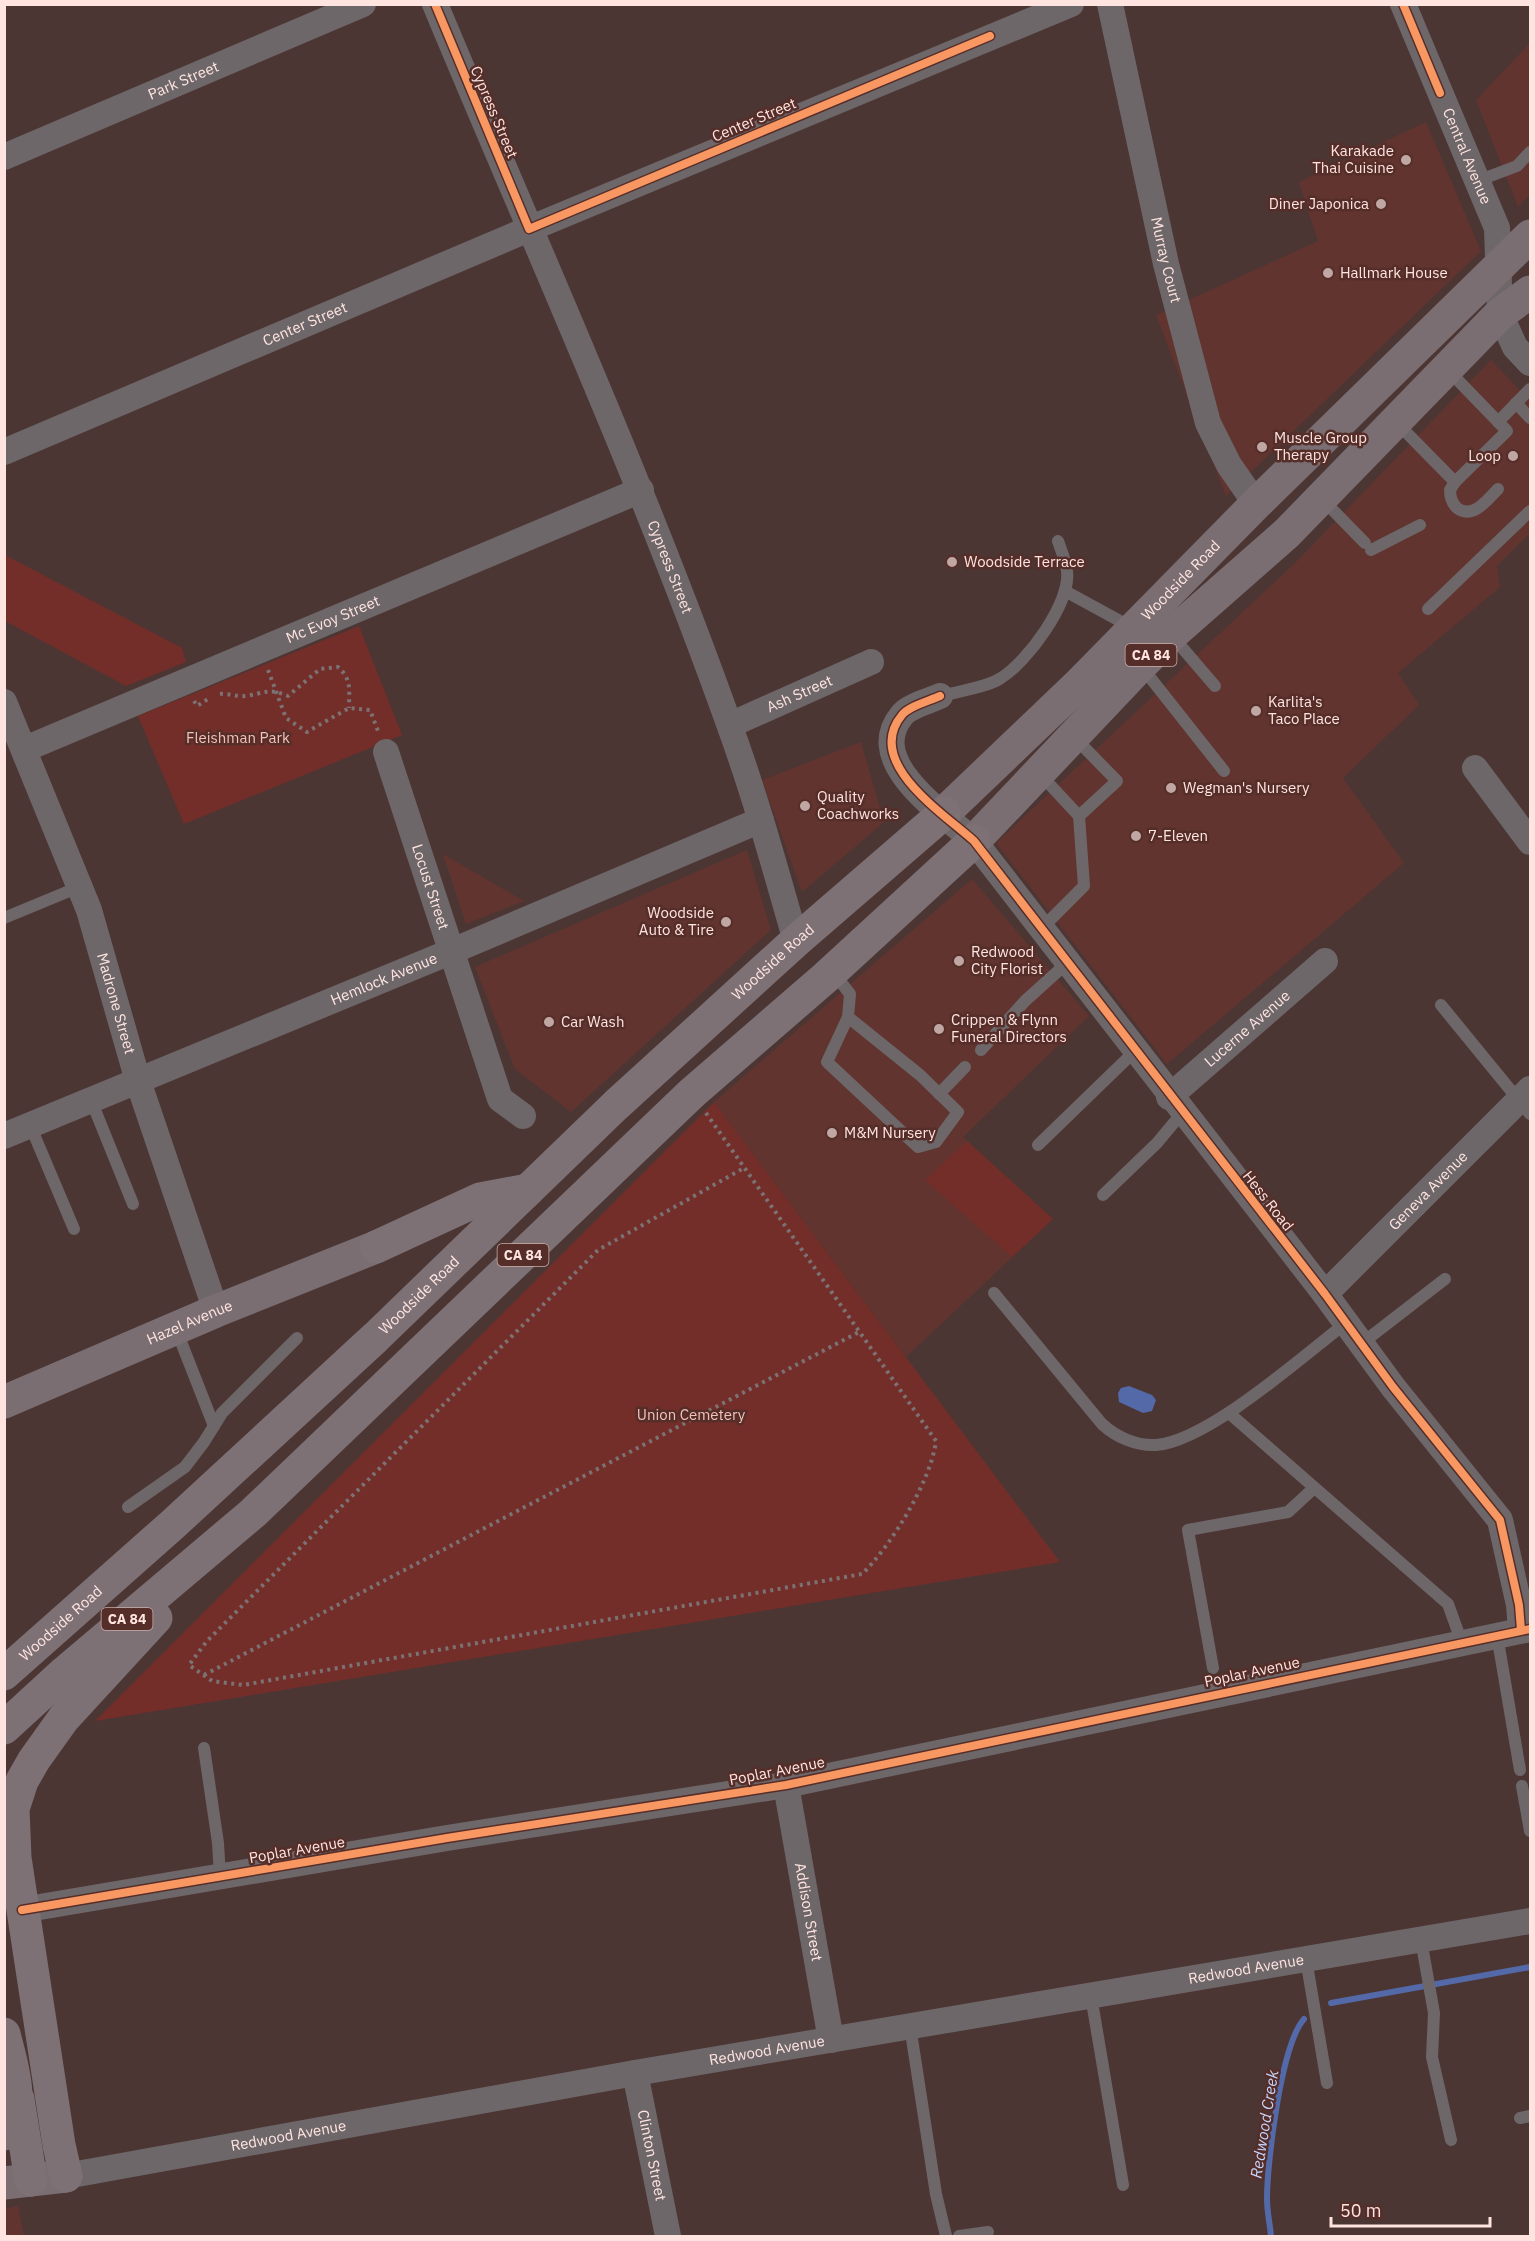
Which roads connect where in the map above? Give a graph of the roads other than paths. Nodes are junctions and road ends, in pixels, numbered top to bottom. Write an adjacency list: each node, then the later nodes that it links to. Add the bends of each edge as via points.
1 (363, 4): 7 (street, Park Street)
2 (435, 4): 9 (street, Cypress Street)
3 (1071, 4): 9 (street, Center Street)
4 (1110, 4): 26 (street, Murray Court, via 1166,264 1208,423 1229,465)
5 (1403, 4): 8 (street, Central Avenue)
6 (1530, 152): 8 (lane, via 1516,166)
7 (4, 157)
8 (1477, 181): 11 (street, Central Avenue, via 1497,228)
9 (529, 229): 21 (street, Center Street); 24 (street, Cypress Street)
10 (1530, 236): 11 (main road, Woodside Road / CA 84)
11 (1499, 269): 13 (street, Central Avenue); 26 (main road, Woodside Road / CA 84)
12 (1530, 292): 13 (main road, CA 84)
13 (1500, 314): 14 (street, via 1515,346); 15 (main road, CA 84)
14 (1530, 363)
15 (1446, 369): 19 (main road, CA 84); 20 (lane)
16 (1530, 389): 17 (lane)
17 (1516, 403): 18 (lane); 20 (lane)
18 (1530, 418)
19 (1395, 421): 22 (lane); 25 (main road, CA 84)
20 (1498, 422): 22 (lane, via 1507,431)
21 (4, 452)
22 (1455, 482): 23 (lane, via 1450,490 1452,502 1468,512 1479,508)
23 (1498, 489)
24 (641, 490): 39 (street, Cypress Street); 41 (street, Mc Evoy Street)
25 (1321, 498): 28 (lane, via 1368,547); 33 (main road, CA 84)
26 (1256, 504): 32 (main road, Woodside Road / CA 84)
27 (1530, 511): 31 (lane)
28 (1420, 525)
29 (1058, 541): 30 (lane, via 1067,572)
30 (1065, 591): 32 (lane); 37 (lane, via 1045,631 1025,658 1000,679)
31 (1428, 609)
32 (1132, 628): 46 (main road, Woodside Road / CA 84)
33 (1171, 635): 35 (main road, CA 84); 36 (lane)
34 (871, 662): 39 (street, Ash Street)
35 (1140, 666): 40 (main road, CA 84); 44 (lane)
36 (1215, 686)
37 (940, 696): 46 (street, Hess Road, via 903,713 892,734 893,755 903,777)
38 (4, 702): 41 (street, Madrone Street)
39 (730, 724): 48 (street, Cypress Street)
40 (1073, 736): 45 (main road, CA 84); 47 (lane, via 1117,781)
41 (25, 749): 51 (street, Madrone Street)
42 (386, 752): 55 (street, Locust Street)
43 (1475, 768): 50 (street)
44 (1224, 771)
45 (1039, 773): 47 (lane); 49 (main road, CA 84)
46 (944, 813): 49 (street, Hess Road); 54 (highway, Woodside Road / CA 84)
47 (1079, 816): 53 (lane, via 1084,886)
48 (761, 820): 54 (street, Cypress Street); 55 (street, Hemlock Avenue)
49 (974, 841): 53 (street, Hess Road); 58 (highway, CA 84)
50 (1530, 842)
51 (80, 888): 52 (lane); 64 (street, Madrone Street)
52 (4, 918)
53 (1041, 929): 57 (street, Hess Road)
54 (796, 941): 73 (highway, Woodside Road / CA 84)
55 (450, 952): 64 (street, Hemlock Avenue); 69 (street, Locust Street, via 500,1099)
56 (1325, 961): 68 (street, Lucerne Avenue)
57 (1067, 963): 61 (lane, via 1025,1001); 62 (street, Hess Road)
58 (832, 971): 60 (lane, via 850,994); 91 (highway, CA 84, via 692,1093)
59 (1441, 1005): 67 (lane)
60 (848, 1017): 65 (lane); 65 (lane, via 826,1062 918,1147 936,1142 958,1112)
61 (981, 1050)
62 (1134, 1052): 68 (street, Hess Road); 72 (lane)
63 (965, 1067): 65 (lane)
64 (138, 1081): 66 (street, Hemlock Avenue); 81 (street, Madrone Street)
65 (939, 1094)
66 (91, 1100): 70 (street, Hemlock Avenue); 75 (lane)
67 (1527, 1101): 80 (street, Geneva Avenue)
68 (1175, 1105): 74 (lane, via 1157,1143); 80 (street, Hess Road)
69 (523, 1116)
70 (30, 1125): 71 (street, Hemlock Avenue); 76 (lane)
71 (4, 1136)
72 (1038, 1145)
73 (528, 1190): 77 (highway, via 480,1199); 95 (highway, Woodside Road / CA 84, via 368,1345)
74 (1103, 1195)
75 (133, 1204)
76 (74, 1228)
77 (376, 1247): 81 (main road, Hazel Avenue)
78 (1445, 1279): 85 (lane)
79 (994, 1293): 87 (lane, via 1114,1434 1147,1445 1160,1445)
80 (1324, 1294): 82 (street, Hess Road)
81 (216, 1311): 83 (main road, Hazel Avenue)
82 (1346, 1323): 85 (street, Hess Road); 87 (lane)
83 (176, 1328): 86 (main road, Hazel Avenue); 88 (lane)
84 (297, 1338): 88 (lane, via 222,1413)
85 (1361, 1344): 92 (street, Hess Road, via 1500,1520 1519,1605)
86 (4, 1402)
87 (1229, 1413): 89 (lane)
88 (214, 1426): 90 (lane, via 185,1467)
89 (1314, 1488): 93 (lane, via 1448,1604); 94 (lane, via 1287,1512 1188,1530)
90 (128, 1507)
91 (253, 1513): 96 (highway, CA 84); 103 (highway, via 64,1718 34,1760 13,1809)
92 (1516, 1631): 93 (street, Poplar Avenue); 98 (lane)
93 (1462, 1643): 99 (street, Poplar Avenue)
94 (1213, 1668)
95 (4, 1674)
96 (4, 1728)
97 (204, 1748): 102 (lane)
98 (1520, 1770)
99 (786, 1785): 102 (street, Poplar Avenue); 110 (street, Addison Street)
100 (1522, 1786): 101 (lane)
101 (1530, 1831)
102 (220, 1877): 103 (street, Poplar Avenue)
103 (22, 1910): 116 (highway)
104 (1530, 1921): 105 (street, Redwood Avenue)
105 (1421, 1940): 106 (street, Redwood Avenue); 115 (lane, via 1434,2013 1432,2057)
106 (1306, 1959): 107 (street, Redwood Avenue); 112 (lane)
107 (1091, 1996): 108 (street, Redwood Avenue); 118 (lane)
108 (910, 2026): 110 (street, Redwood Avenue); 121 (lane)
109 (4, 2034): 113 (highway)
110 (831, 2040): 111 (street, Redwood Avenue)
111 (634, 2073): 116 (street, Redwood Avenue); 120 (street, Clinton Street)
112 (1327, 2083)
113 (18, 2098): 114 (highway, via 11,2125); 117 (highway)
114 (4, 2134)
115 (1451, 2140)
116 (66, 2176): 117 (main road, Redwood Avenue)
117 (18, 2181)
118 (1123, 2186)
119 (988, 2232): 122 (lane)
120 (668, 2236)
121 (946, 2236)
122 (959, 2236)

